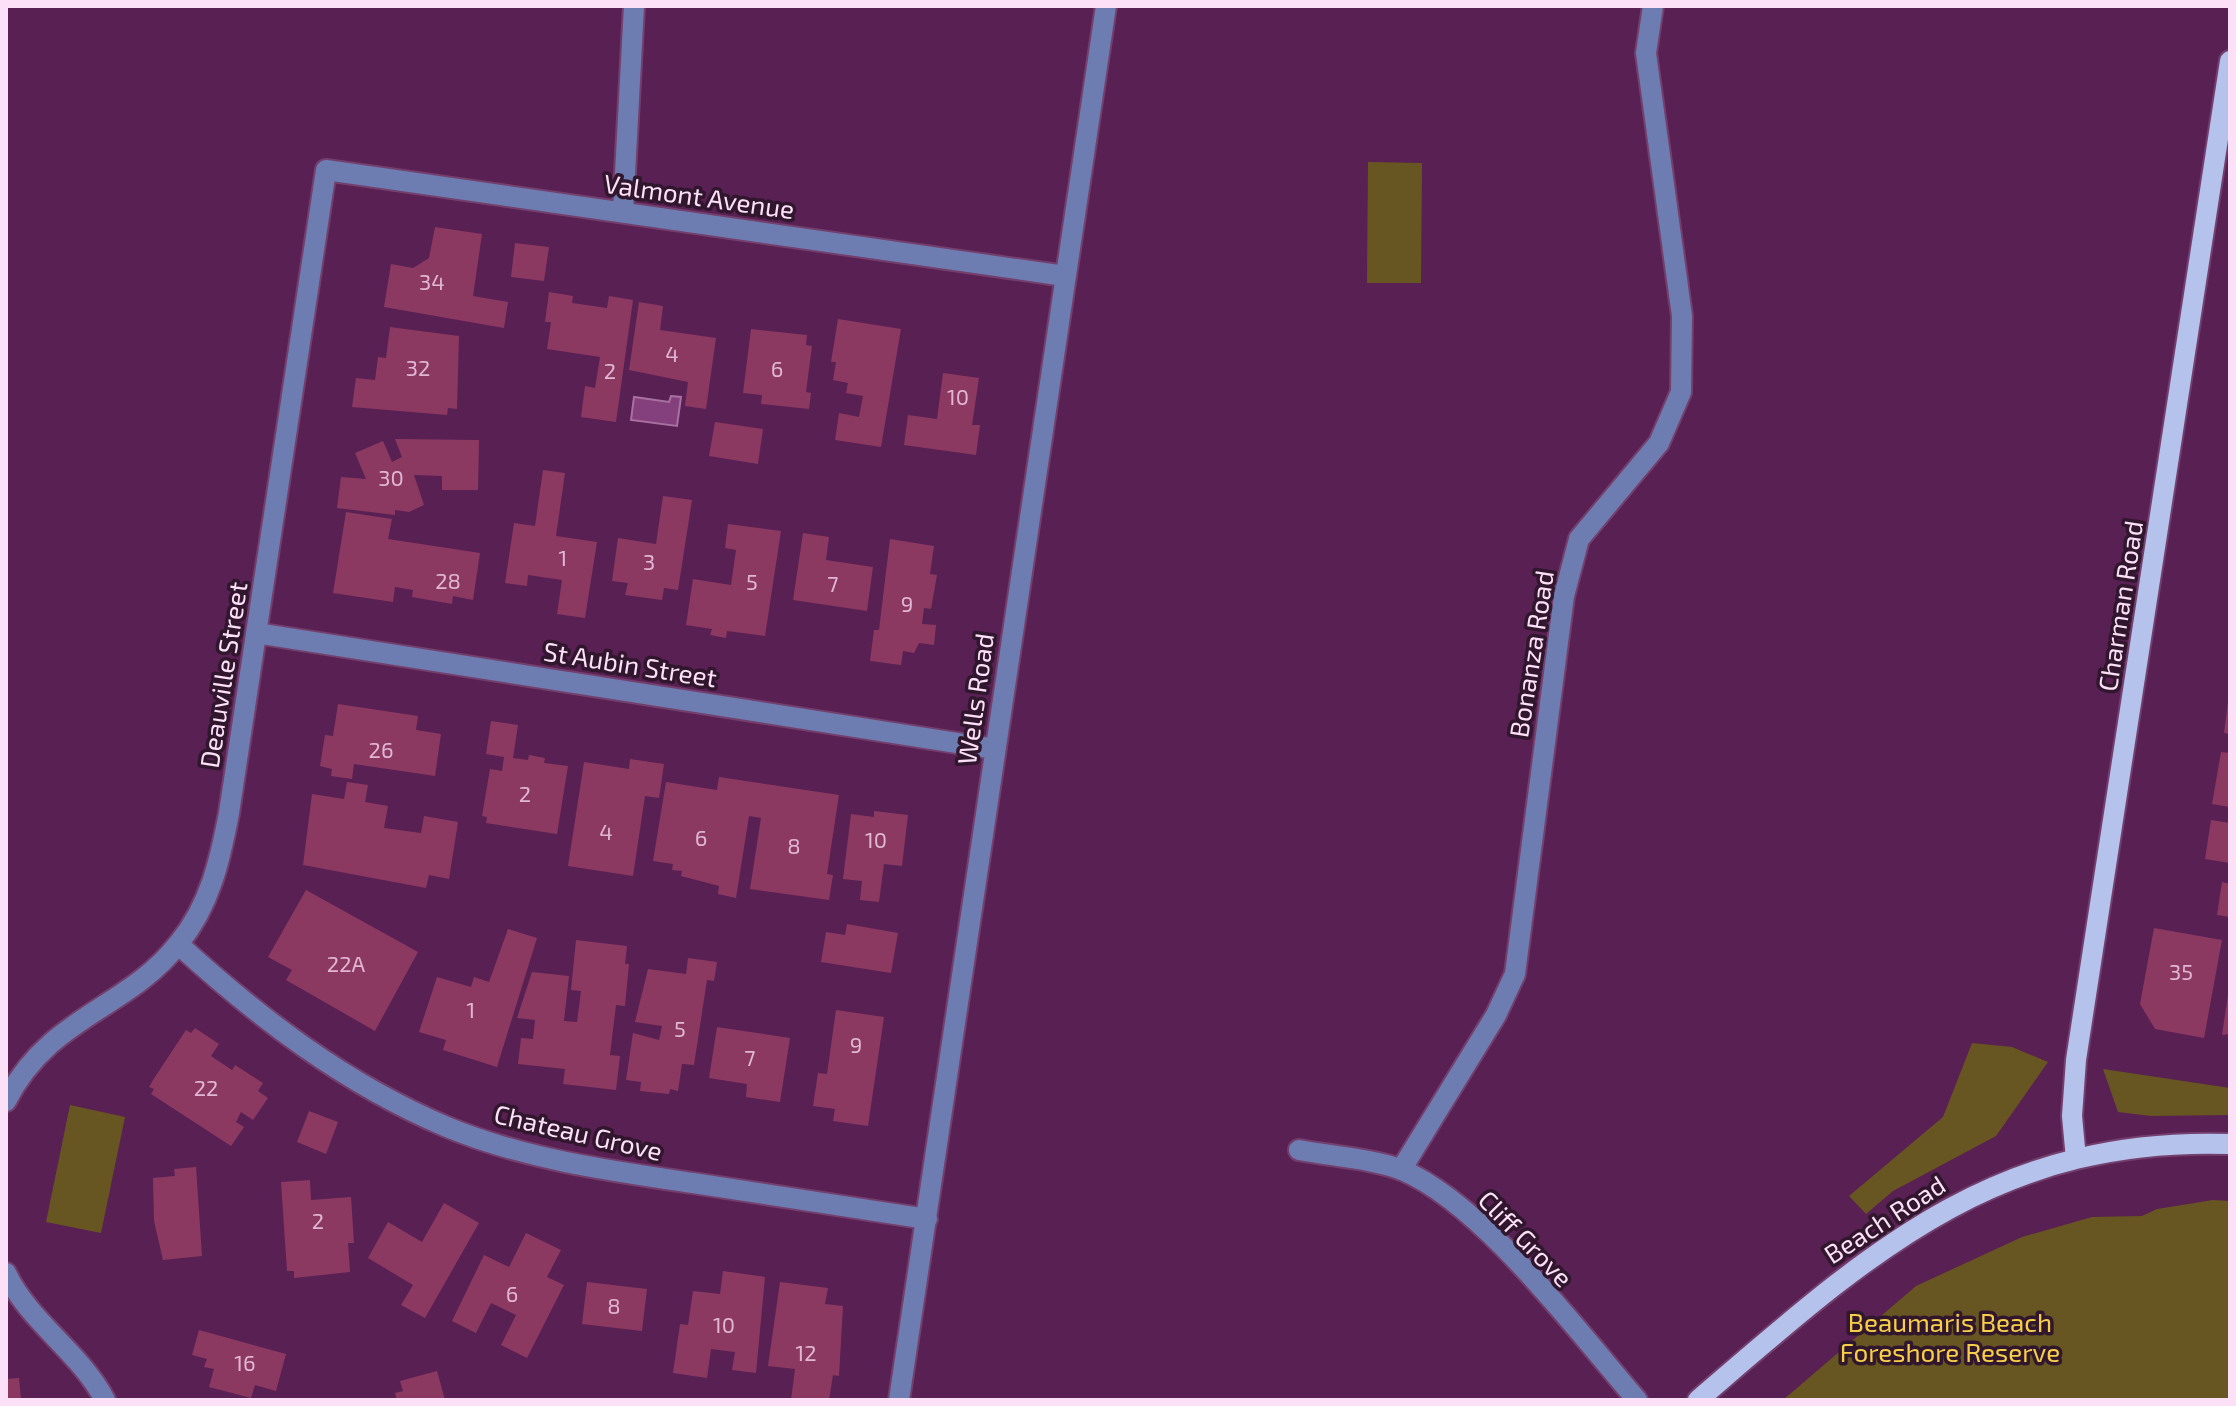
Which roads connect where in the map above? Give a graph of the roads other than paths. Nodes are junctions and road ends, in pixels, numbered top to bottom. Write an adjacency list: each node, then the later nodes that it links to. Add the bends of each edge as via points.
1 (634, 6): 6 (street)
2 (1106, 6): 7 (street, Wells Road)
3 (1653, 6): 15 (street, Bonanza Road, via 1646,53 1682,316 1681,392 1659,443 1579,539 1564,596 1515,974 1496,1015)
4 (2230, 61): 14 (main road, Charman Road, via 2076,1060)
5 (326, 170): 6 (street, Valmont Avenue); 8 (street, Deauville Street)
6 (623, 211): 7 (street, Valmont Avenue)
7 (1065, 276): 9 (street, Wells Road)
8 (256, 633): 9 (street, St Aubin Street); 10 (street, Deauville Street, via 216,875)
9 (995, 749): 16 (street, Wells Road)
10 (178, 944): 11 (street, Deauville Street, via 144,976 49,1042); 16 (street, Chateau Grove, via 252,1011 345,1075 446,1127 514,1150 616,1172)
11 (6, 1101)
12 (2230, 1144): 14 (main road, Beach Road, via 2131,1148)
13 (1299, 1150): 15 (street, Cliff Grove)
14 (2076, 1159): 21 (main road, Beach Road, via 2008,1180 1920,1223 1837,1281)
15 (1401, 1170): 20 (street, Cliff Grove, via 1452,1202 1499,1242)
16 (927, 1219): 19 (street, Wells Road)
17 (6, 1273): 18 (street, via 22,1300 85,1367)
18 (105, 1400)
19 (899, 1400)
20 (1637, 1400)
21 (1698, 1400)

